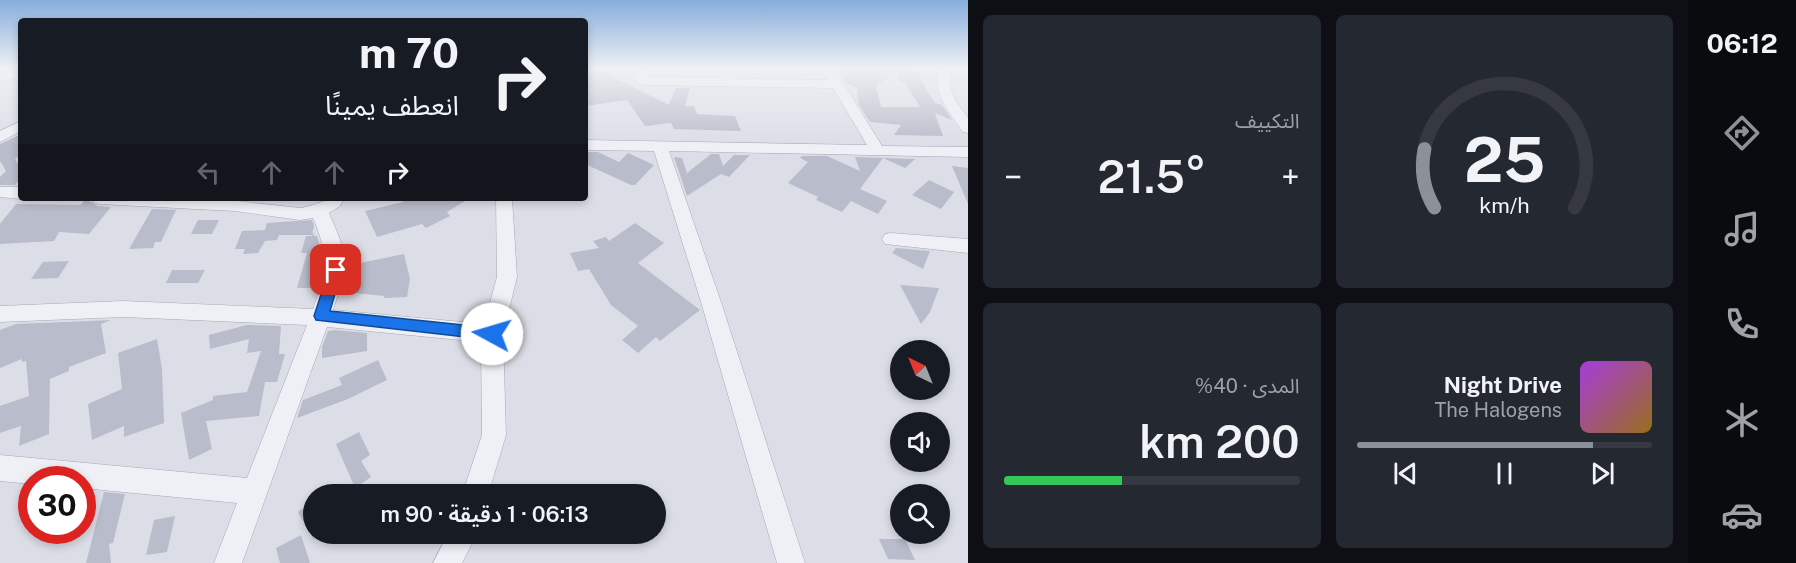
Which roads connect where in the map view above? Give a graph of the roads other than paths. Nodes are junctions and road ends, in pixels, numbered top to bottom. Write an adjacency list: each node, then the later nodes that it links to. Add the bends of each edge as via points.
1 (844, 94): 10 (street)
2 (944, 94): 6 (street)
3 (0, 119): 4 (street)
4 (18, 123)
5 (18, 126): 7 (street)
6 (968, 129)
7 (0, 137)
8 (588, 145): 9 (street)
9 (660, 146): 10 (street); 28 (street)
10 (877, 150): 11 (street)
11 (968, 152)
12 (0, 192): 13 (street)
13 (18, 193)
14 (150, 201): 16 (street, via 300,214)
15 (504, 201): 21 (street, via 507,277)
16 (327, 205): 20 (street, via 336,270)
17 (891, 239): 18 (street)
18 (968, 246)
19 (0, 314): 20 (street, via 96,310)
20 (321, 316): 21 (street); 24 (street)
21 (492, 334): 23 (street, via 494,435)
22 (0, 468): 24 (street)
23 (478, 484)
24 (255, 492): 26 (street)
25 (457, 544): 27 (street)
26 (228, 563)
27 (447, 563)
28 (790, 563)

